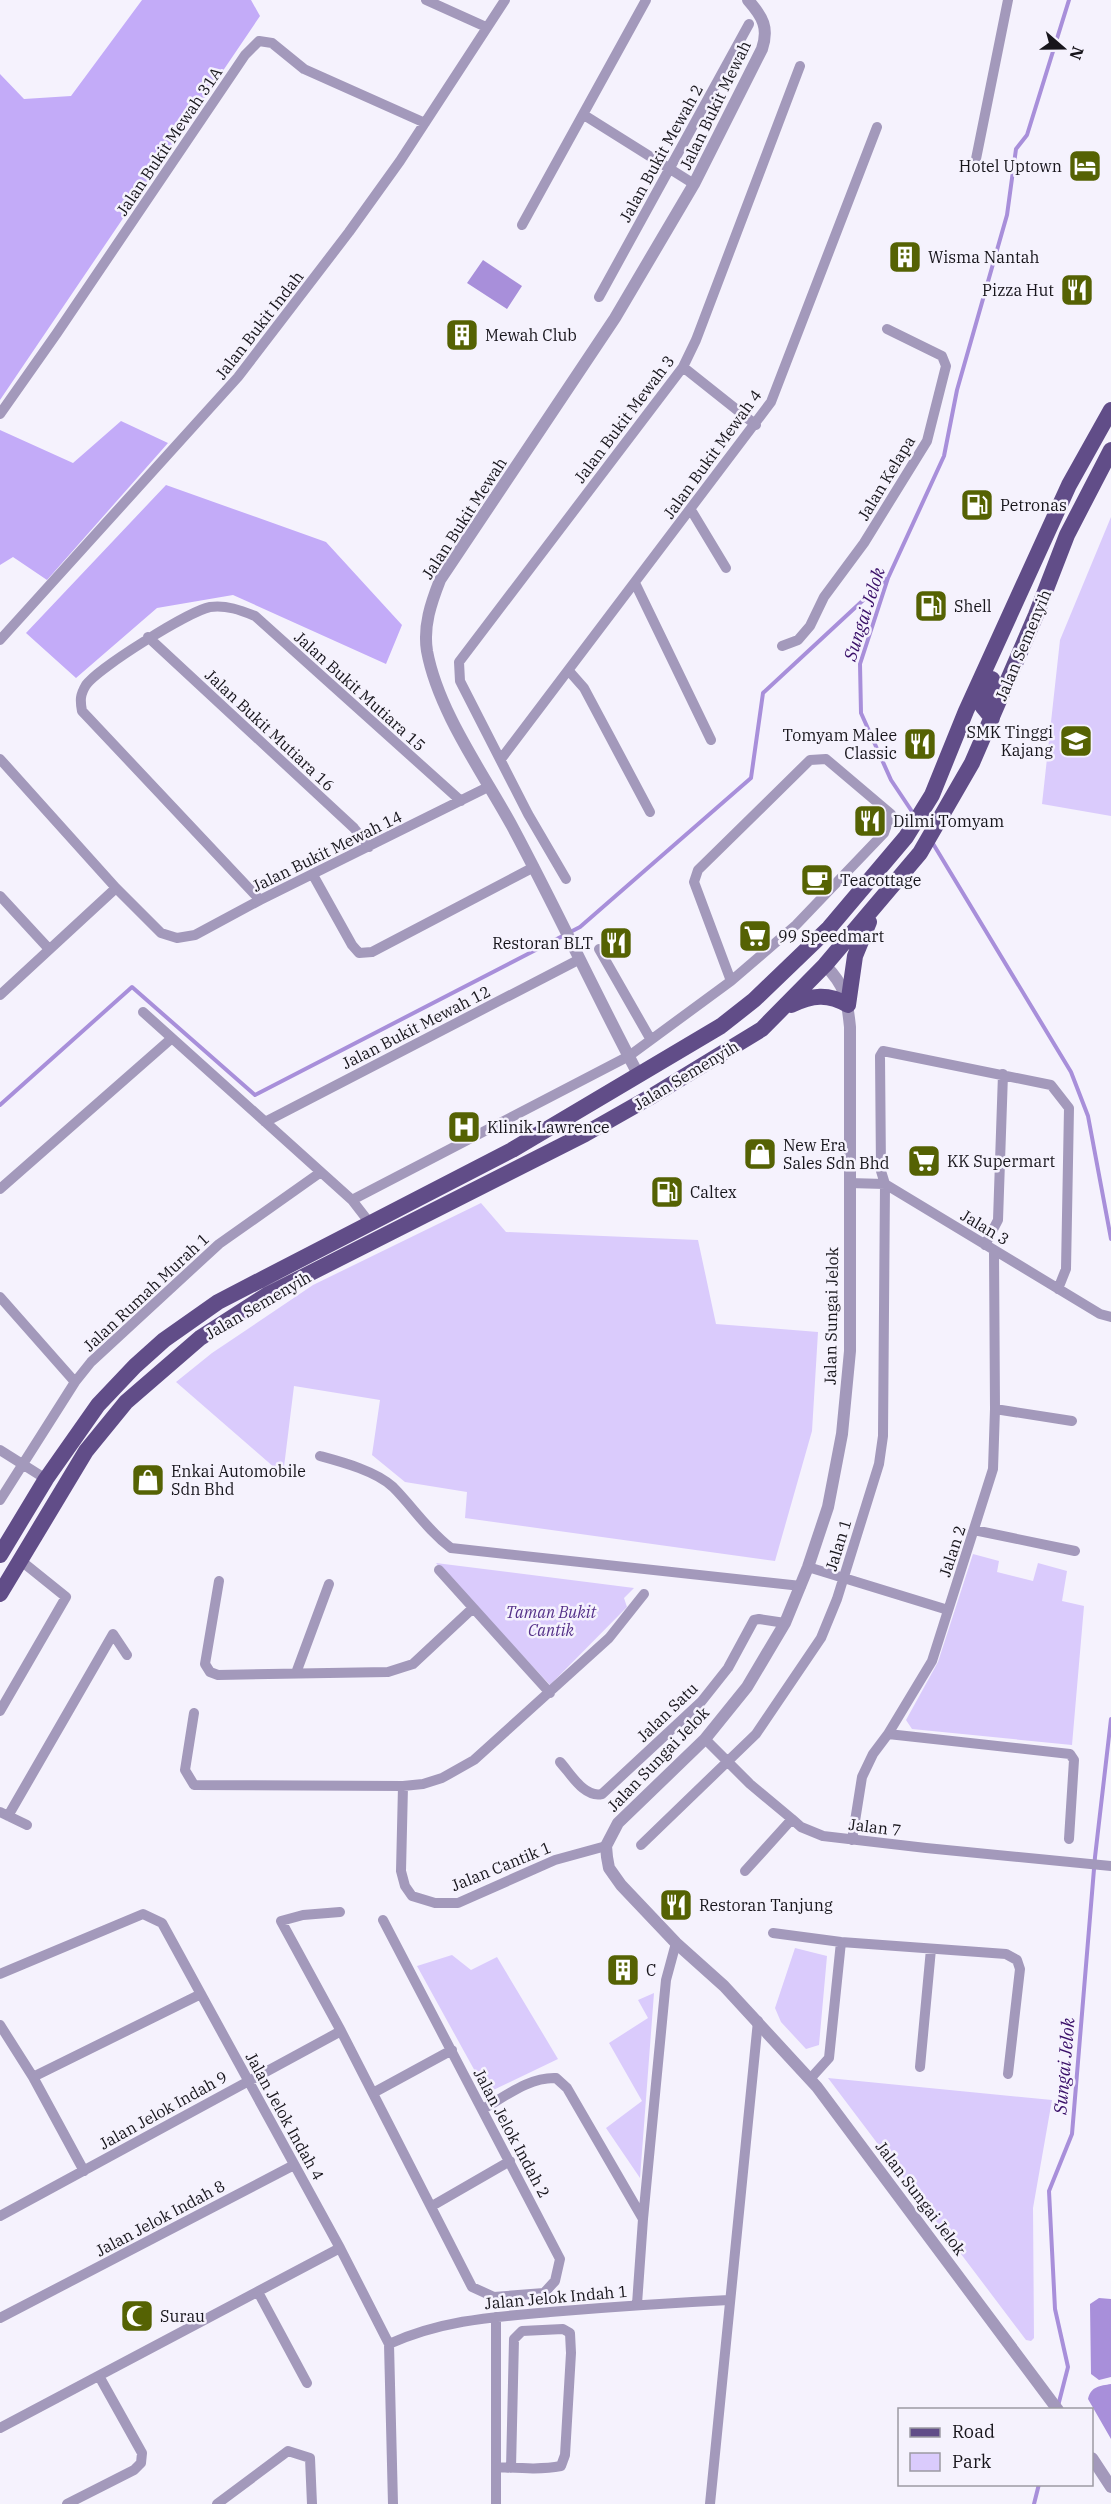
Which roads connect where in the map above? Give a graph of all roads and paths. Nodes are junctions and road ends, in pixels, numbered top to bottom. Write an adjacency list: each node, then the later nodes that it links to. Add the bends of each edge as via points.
1 (426, 0): 7 (street)
2 (505, 0): 7 (street, Jalan Bukit Indah)
3 (646, 0): 9 (street)
4 (748, 0): 14 (street, Jalan Bukit Mewah, via 765,23 762,49)
5 (1008, 0): 12 (street)
6 (748, 24): 13 (street, Jalan Bukit Mewah 2)
7 (486, 27): 10 (street, Jalan Bukit Indah)
8 (800, 66): 18 (street, Jalan Bukit Mewah 3)
9 (584, 115): 13 (street); 15 (street)
10 (425, 123): 20 (street, Jalan Bukit Mewah 31A, via 304,69 272,43 259,41 245,55); 28 (street, Jalan Bukit Indah, via 349,232 245,369)
11 (877, 127): 21 (street, Jalan Bukit Mewah 4, via 777,389)
12 (976, 159)
13 (669, 170): 14 (street); 16 (street, Jalan Bukit Mewah 2)
14 (694, 184): 35 (street, Jalan Bukit Mewah, via 615,318 440,580 427,612 427,649 436,686)
15 (522, 225)
16 (599, 297)
17 (887, 329): 29 (street, Jalan Kelapa, via 942,356 946,366 927,441 864,543 824,597 810,626 798,640)
18 (683, 367): 21 (street); 34 (street, Jalan Bukit Mewah 3, via 459,662 460,681)
19 (1111, 410): 26 (main road, Jalan Semenyih, via 1069,485)
20 (0, 414)
21 (756, 425): 23 (street, Jalan Bukit Mewah 4)
22 (1111, 450): 31 (main road, Jalan Semenyih, via 1067,535)
23 (691, 510): 24 (street); 25 (street, Jalan Bukit Mewah 4)
24 (726, 568)
25 (635, 583): 30 (street, Jalan Bukit Mewah 4); 32 (street)
26 (1018, 594): 31 (main road, via 1013,624 984,699 983,707); 36 (main road, Jalan Semenyih)
27 (148, 637): 37 (street, Jalan Bukit Mutiara 15, via 209,608 236,608 255,616); 41 (street, Jalan Bukit Mutiara 16, via 354,828); 48 (street, via 88,683 80,697 82,711)
28 (0, 640)
29 (782, 646)
30 (569, 671): 34 (street, Jalan Bukit Mewah 4); 38 (street, via 584,688)
31 (992, 718): 36 (main road, via 983,716 975,722); 49 (main road, Jalan Semenyih, via 972,763 920,853)
32 (711, 740)
33 (0, 759): 46 (street)
34 (501, 759): 39 (street)
35 (488, 787): 37 (street, Jalan Bukit Mewah 14); 40 (street, Jalan Bukit Mewah)
36 (933, 793): 42 (main road, Jalan Semenyih)
37 (461, 801): 41 (street, Jalan Bukit Mewah 14)
38 (650, 812)
39 (528, 814): 40 (street); 45 (street)
40 (510, 823): 43 (street, Jalan Bukit Mewah)
41 (369, 847): 44 (street, Jalan Bukit Mewah 14)
42 (887, 861): 53 (main road, via 880,879 830,943); 56 (main road, Jalan Semenyih, via 829,928)
43 (534, 867): 44 (street, via 372,952 359,953); 52 (street, Jalan Bukit Mewah)
44 (313, 875): 48 (street, Jalan Bukit Mewah 14)
45 (566, 879)
46 (116, 888): 48 (street, Jalan Bukit Mewah 14, via 161,933 177,938 195,935); 50 (street)
47 (0, 896): 50 (street)
48 (260, 900)
49 (876, 907): 53 (main road, Jalan Semenyih); 57 (main road, via 855,956)
50 (49, 949): 55 (street)
51 (599, 949): 61 (street)
52 (580, 959): 62 (street, Jalan Bukit Mewah); 66 (street, Jalan Bukit Mewah 12)
53 (825, 965): 56 (main road, via 811,961 768,997); 57 (street, Jalan Sungai Jelok, via 840,981); 58 (main road, Jalan Semenyih)
54 (731, 981): 54 (street, via 694,882 698,870 810,760 826,759 891,814 884,833 796,925); 61 (street)
55 (0, 995)
56 (754, 1000): 63 (main road, Jalan Semenyih, via 721,1026)
57 (848, 1005): 58 (main road, via 823,995 805,998); 69 (street, Jalan Sungai Jelok)
58 (779, 1011): 65 (main road, Jalan Semenyih, via 753,1035)
59 (143, 1012): 60 (street)
60 (172, 1038): 66 (street); 71 (street)
61 (651, 1041): 62 (street)
62 (629, 1056): 63 (street, Jalan Bukit Mewah); 72 (street)
63 (639, 1074): 65 (main road, via 656,1081); 67 (main road, via 634,1094 589,1126); 73 (main road, Jalan Semenyih, via 512,1150)
64 (1003, 1074): 70 (street, Jalan 1, via 883,1051 880,1171); 74 (street, via 998,1220); 75 (street, via 1052,1084 1069,1107 1066,1269)
65 (684, 1076): 67 (main road, Jalan Semenyih)
66 (265, 1122): 68 (street)
67 (585, 1134): 89 (main road, Jalan Semenyih, via 267,1295 200,1338 126,1402 86,1451)
68 (321, 1172): 72 (street); 78 (street, Jalan Rumah Murah 1, via 219,1244 91,1362)
69 (849, 1183): 70 (street, Jalan 3); 90 (street, Jalan Sungai Jelok, via 850,1351 842,1434 828,1507)
70 (885, 1184): 74 (street, Jalan 3); 92 (street, Jalan 1, via 883,1436 879,1464)
71 (0, 1189)
72 (352, 1200): 73 (street)
73 (369, 1222): 84 (main road, Jalan Semenyih, via 218,1302 165,1340 98,1405)
74 (990, 1248): 75 (street, Jalan 3); 79 (street, Jalan 2)
75 (1058, 1289): 77 (street, Jalan 3)
76 (0, 1297): 78 (street)
77 (1106, 1316)
78 (75, 1382): 83 (street, Jalan Rumah Murah 1)
79 (995, 1409): 80 (street); 86 (street, Jalan 2, via 993,1469)
80 (1072, 1421)
81 (0, 1450): 83 (street)
82 (320, 1456): 95 (street, via 352,1465 391,1485 435,1536 451,1548)
83 (22, 1464): 84 (street); 85 (street, Jalan Rumah Murah 1)
84 (46, 1479): 88 (main road, Jalan Semenyih)
85 (0, 1500)
86 (974, 1530): 87 (street); 99 (street, Jalan 2)
87 (1075, 1551)
88 (0, 1555)
89 (20, 1560): 96 (main road, Jalan Semenyih); 104 (street, via 66,1597)
90 (808, 1567): 92 (street); 95 (street, Jalan Sungai Jelok)
91 (439, 1570): 98 (street)
92 (844, 1578): 99 (street); 109 (street, Jalan 1, via 820,1638 756,1734)
93 (219, 1581): 102 (street, via 205,1665 210,1672)
94 (329, 1584): 102 (street)
95 (801, 1586): 100 (street, Jalan Sungai Jelok)
96 (0, 1594)
97 (644, 1594): 103 (street, via 609,1638)
98 (473, 1608): 102 (street, via 413,1664 388,1672); 103 (street)
99 (948, 1610): 106 (street, Jalan 2, via 932,1661)
100 (785, 1623): 107 (street, Jalan Sungai Jelok, via 747,1687); 108 (street, Jalan Satu, via 754,1620 728,1668 701,1702 602,1794 588,1793)
101 (127, 1655): 111 (street, via 112,1634)
102 (296, 1673)
103 (550, 1693): 110 (street, via 474,1760 442,1778)
104 (0, 1711)
105 (194, 1713): 110 (street, via 185,1770 194,1785)
106 (888, 1734): 114 (street, via 1070,1754 1074,1760); 115 (street, Jalan 2, via 862,1777)
107 (705, 1738): 109 (street, Jalan 7); 117 (street, Jalan Sungai Jelok, via 618,1823)
108 (560, 1762)
109 (727, 1763): 112 (street, Jalan 7); 116 (street, Jalan 1)
110 (403, 1786): 117 (street, Jalan Cantik 1, via 401,1871 405,1886 412,1896 435,1903 458,1903 555,1860)
111 (4, 1814): 113 (street)
112 (792, 1819): 115 (street, Jalan 7, via 823,1836); 119 (street)
113 (27, 1825)
114 (1069, 1839)
115 (852, 1840): 118 (street, Jalan 7)
116 (641, 1845)
117 (606, 1846): 124 (street, Jalan Sungai Jelok, via 609,1868 621,1885)
118 (1111, 1866)
119 (745, 1871)
120 (340, 1912): 130 (street, via 303,1915 281,1922)
121 (383, 1920): 131 (street, Jalan Jelok Indah 2)
122 (773, 1933): 123 (street)
123 (841, 1942): 125 (street); 135 (street, via 829,2058)
124 (675, 1943): 128 (street, Jalan Sungai Jelok); 144 (street, via 666,1980)
125 (931, 1949): 132 (street); 133 (street, via 1006,1954 1017,1960 1020,1969)
126 (0, 1974): 127 (street, Jalan Jelok Indah 4, via 143,1914 162,1923)
127 (201, 1994): 134 (street); 136 (street, Jalan Jelok Indah 4)
128 (758, 2021): 135 (street, Jalan Sungai Jelok); 147 (street)
129 (0, 2025): 134 (street)
130 (341, 2031): 136 (street, Jalan Jelok Indah 9); 137 (street)
131 (452, 2050): 137 (street); 138 (street, Jalan Jelok Indah 2)
132 (920, 2067)
133 (1008, 2074)
134 (33, 2077): 141 (street)
135 (810, 2079): 154 (street, Jalan Sungai Jelok)
136 (248, 2080): 140 (street, Jalan Jelok Indah 4); 141 (street, Jalan Jelok Indah 9)
137 (373, 2092): 142 (street)
138 (483, 2109): 139 (street, Jalan Jelok Indah 2); 144 (street, via 530,2082 556,2078 567,2088)
139 (510, 2161): 142 (street); 142 (street, Jalan Jelok Indah 2, via 561,2259 555,2282 544,2293 494,2297 472,2287)
140 (294, 2165): 145 (street, Jalan Jelok Indah 4); 150 (street, Jalan Jelok Indah 8)
141 (84, 2171): 143 (street, Jalan Jelok Indah 9)
142 (432, 2206)
143 (0, 2216)
144 (643, 2219): 148 (street)
145 (340, 2248): 146 (street); 151 (street, Jalan Jelok Indah 4)
146 (258, 2292): 152 (street); 153 (street)
147 (729, 2300): 148 (street, Jalan Jelok Indah 1); 165 (street)
148 (637, 2304): 149 (street, Jalan Jelok Indah 1)
149 (496, 2317): 151 (street, Jalan Jelok Indah 1, via 417,2331); 157 (street)
150 (0, 2318)
151 (389, 2344): 163 (street)
152 (99, 2376): 155 (street); 160 (street, via 142,2453 141,2463)
153 (307, 2383)
154 (1057, 2408)
155 (0, 2428)
156 (1093, 2460): 159 (street)
157 (496, 2468): 158 (street); 164 (street)
158 (511, 2468): 158 (street, via 561,2466 565,2455 571,2353 570,2333 563,2329 522,2331 514,2339)
159 (1111, 2487)
160 (68, 2504)
161 (217, 2504): 162 (street, via 288,2451 310,2458)
162 (312, 2504)
163 (393, 2504)
164 (496, 2504)
165 (710, 2504)

